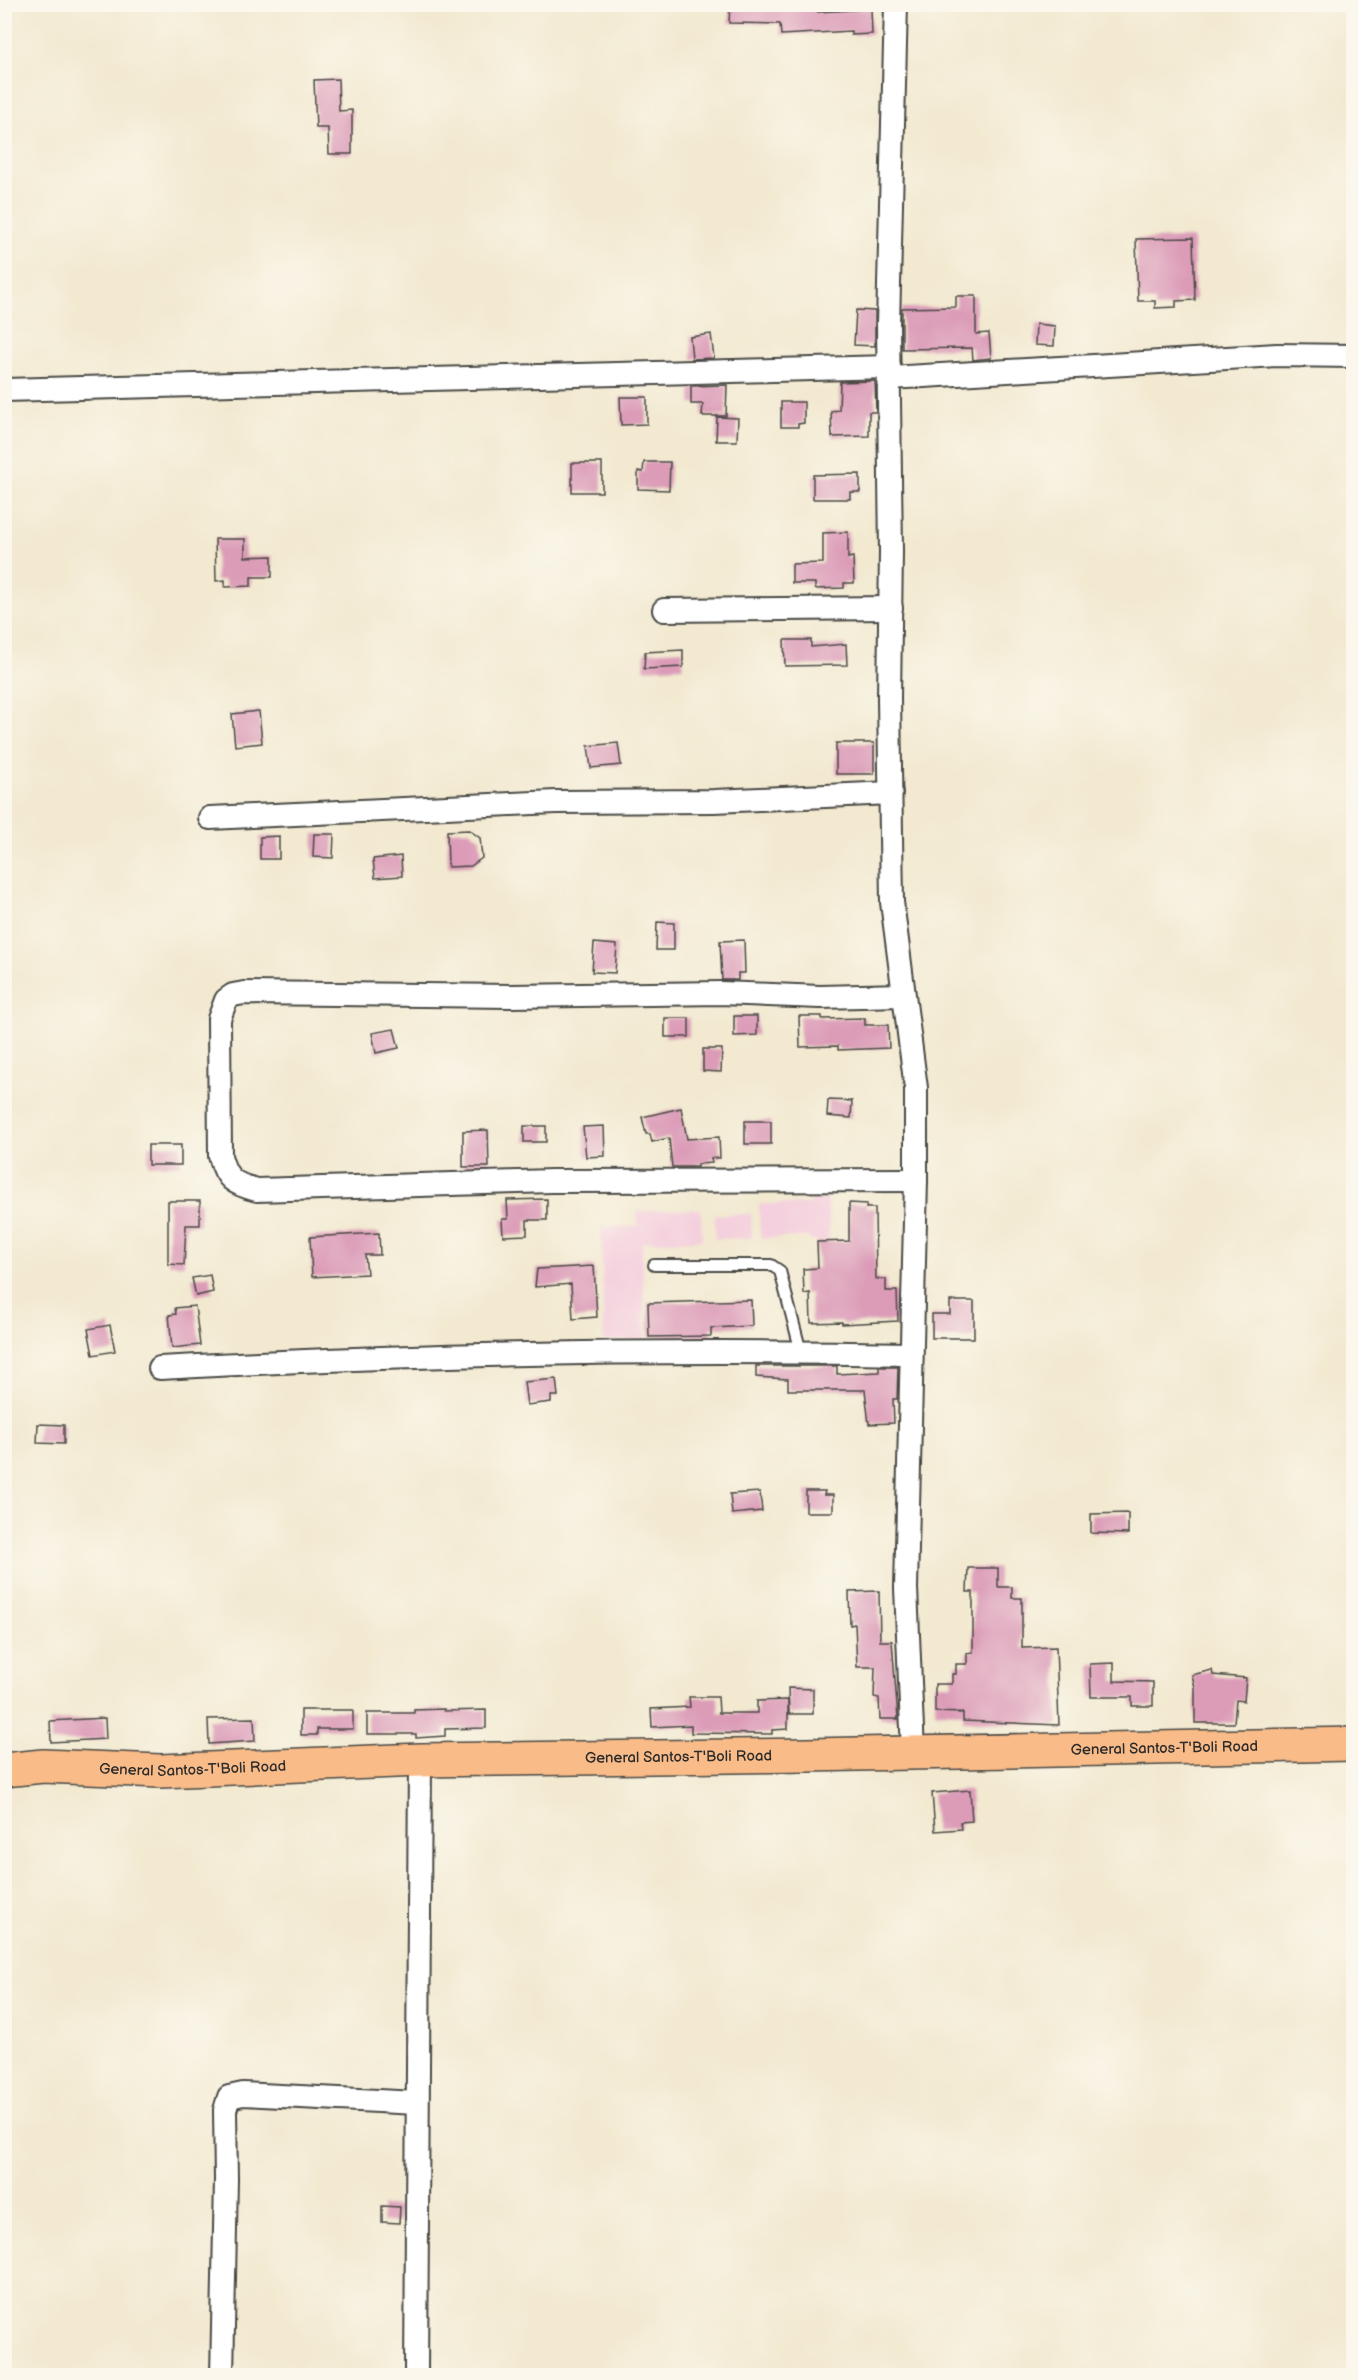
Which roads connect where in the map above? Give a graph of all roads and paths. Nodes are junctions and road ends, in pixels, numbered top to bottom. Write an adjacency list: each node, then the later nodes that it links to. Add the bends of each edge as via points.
1 (896, 4): 3 (street)
2 (1353, 356): 3 (street, via 1277,355)
3 (890, 373): 4 (street); 5 (street)
4 (4, 390)
5 (891, 608): 6 (street); 7 (street)
6 (664, 610)
7 (891, 793): 8 (street, via 714,801 556,802); 9 (street, via 892,902)
8 (210, 818)
9 (903, 995): 10 (street, via 916,1088); 10 (street, via 233,995 221,1008 219,1019 220,1156 232,1181 256,1190 552,1181)
10 (916, 1180): 13 (street)
11 (654, 1265): 12 (lane, via 771,1265 780,1271)
12 (801, 1352): 13 (street); 14 (street, via 618,1351)
13 (911, 1354): 16 (street, via 906,1588)
14 (160, 1368)
15 (1353, 1744): 16 (main road, General Santos-T'Boli Road)
16 (913, 1753): 17 (main road, General Santos-T'Boli Road)
17 (420, 1760): 18 (main road, General Santos-T'Boli Road, via 160,1771 43,1766); 19 (street)
18 (4, 1770)
19 (417, 2103): 20 (street, via 243,2094 229,2097 225,2110); 21 (street)
20 (222, 2376)
21 (416, 2376)

